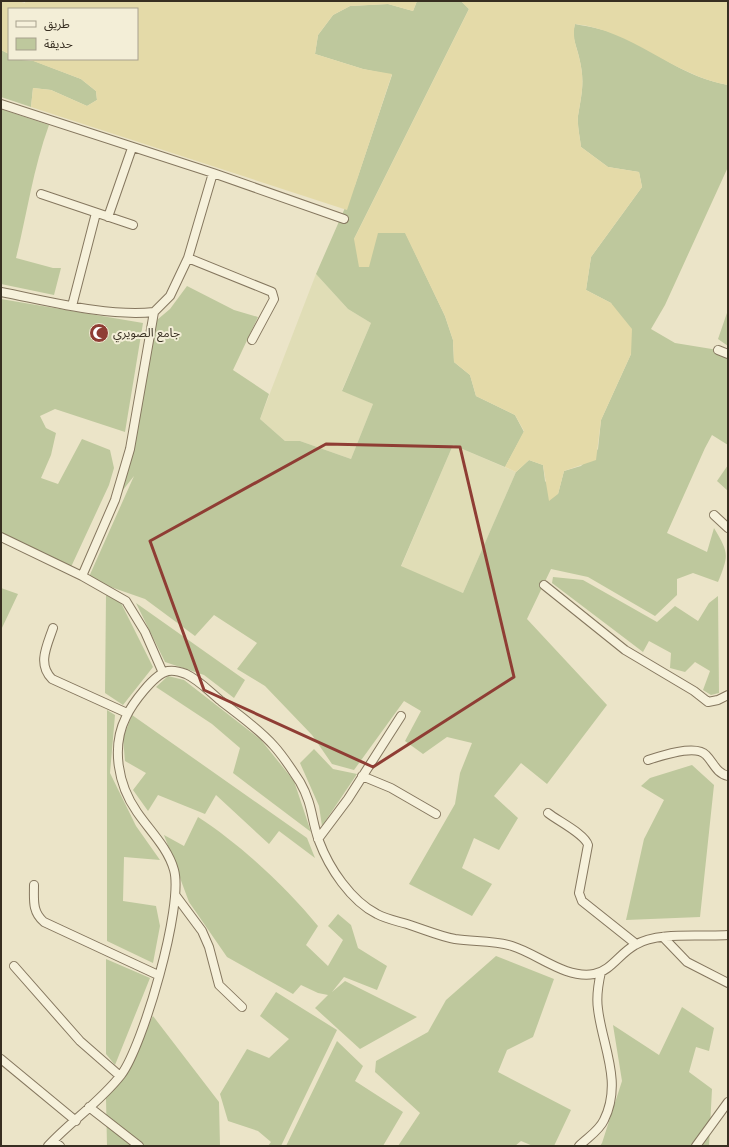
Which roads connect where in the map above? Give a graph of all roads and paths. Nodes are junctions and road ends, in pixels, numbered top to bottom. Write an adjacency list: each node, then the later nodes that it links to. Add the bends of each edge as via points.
1 (1, 104): 2 (street)
2 (132, 148): 3 (street); 6 (street)
3 (213, 173): 7 (street); 9 (street)
4 (41, 194): 5 (street)
5 (96, 213): 6 (street); 11 (street)
6 (108, 217): 8 (street)
7 (344, 219)
8 (132, 225)
9 (188, 258): 12 (street, via 170,296); 13 (street, via 272,292 274,299)
10 (1, 292): 11 (street)
11 (72, 306): 12 (street, via 126,313)
12 (154, 312): 19 (street, via 130,448 115,500)
13 (252, 340)
14 (718, 350): 15 (street)
15 (728, 354)
16 (714, 515): 17 (street)
17 (728, 528)
18 (1, 537): 19 (street)
19 (82, 576): 22 (street, via 126,601)
20 (544, 585): 23 (street, via 625,650 708,702)
21 (53, 628): 24 (street, via 45,654 46,673 52,679)
22 (163, 673): 24 (street, via 155,678); 31 (street, via 170,671 186,674 202,684 271,743 308,796)
23 (728, 695)
24 (127, 712): 33 (street, via 119,730 120,772 134,808 166,852 173,867)
25 (401, 716): 27 (street)
26 (648, 760): 28 (street, via 700,751 705,753 718,772)
27 (362, 776): 30 (street, via 391,788); 31 (street)
28 (728, 776)
29 (548, 813): 36 (street, via 586,839 588,845 579,893 582,901)
30 (436, 814)
31 (318, 839): 38 (street, via 346,887 357,900 378,915 455,939 514,946 559,968 591,975)
32 (34, 885): 39 (street, via 34,910 37,917)
33 (176, 896): 39 (street); 41 (street, via 202,931 220,985)
34 (728, 935): 35 (street)
35 (663, 937): 36 (street); 40 (street, via 687,962)
36 (636, 944): 38 (street)
37 (14, 966): 43 (street, via 80,1041)
38 (601, 972): 49 (street, via 597,990 598,1008 611,1068 611,1089 604,1120 595,1133)
39 (158, 975): 43 (street, via 139,1040)
40 (728, 983)
41 (242, 1007)
42 (1, 1059): 46 (street)
43 (120, 1076): 45 (street)
44 (728, 1102): 50 (street)
45 (89, 1107): 46 (street); 48 (street)
46 (76, 1121): 47 (street)
47 (54, 1144)
48 (139, 1146)
49 (579, 1146)
50 (696, 1146)

